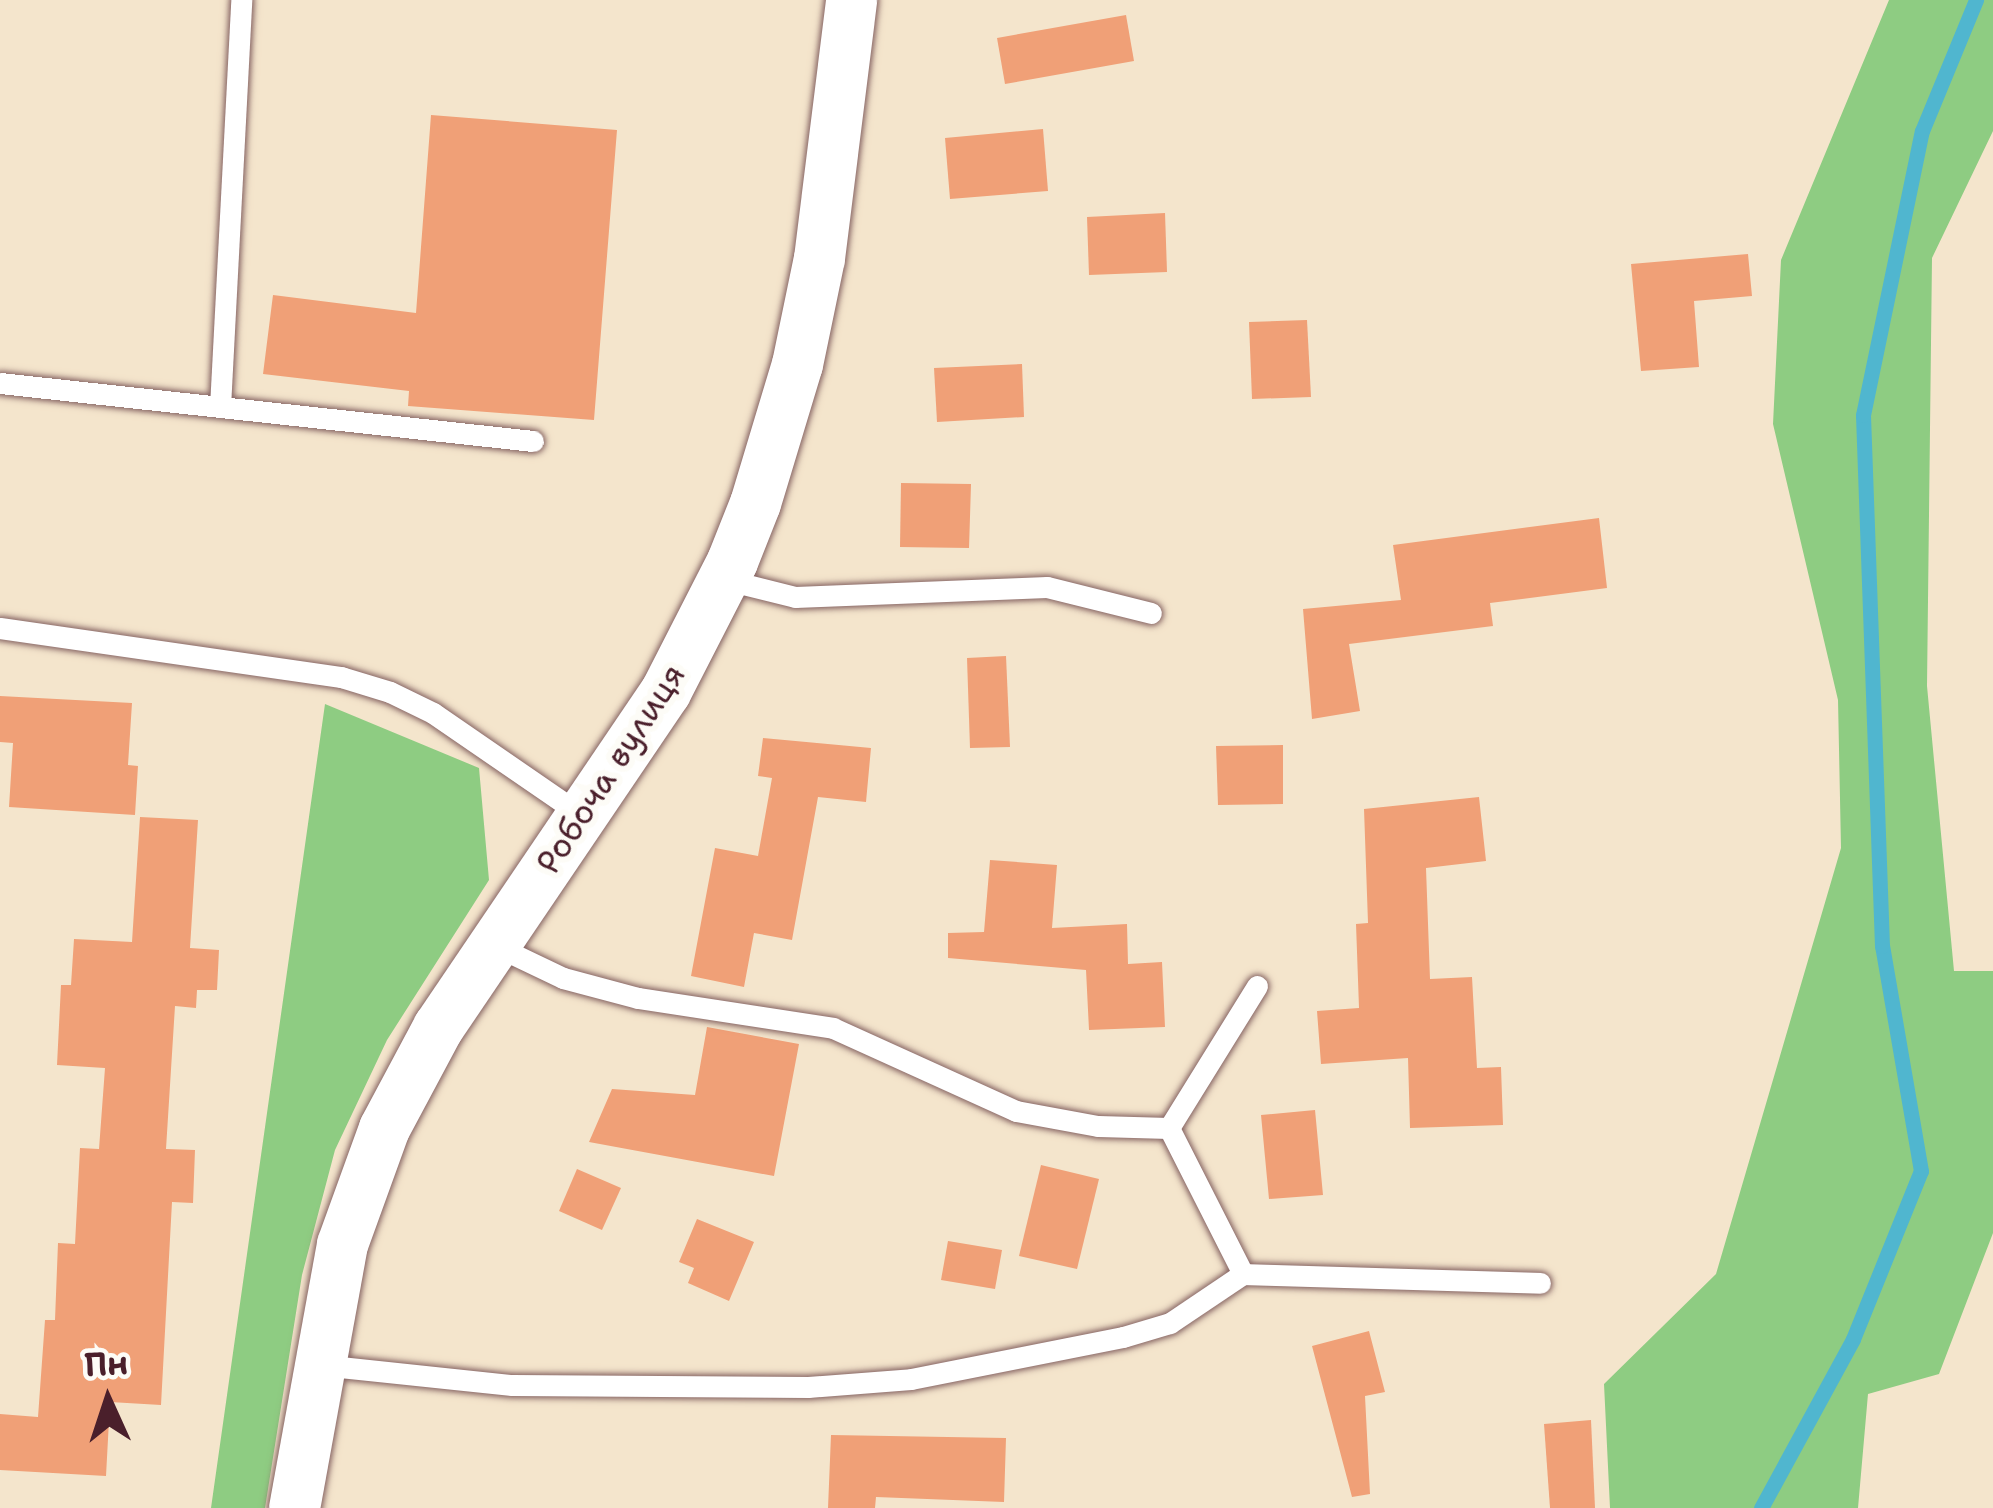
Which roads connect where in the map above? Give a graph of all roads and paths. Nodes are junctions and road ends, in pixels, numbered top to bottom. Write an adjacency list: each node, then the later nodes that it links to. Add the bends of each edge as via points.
1 (241, 0): 4 (lane)
2 (851, 0): 6 (street, Робоча вулиця, via 832,173 797,364)
3 (0, 383): 4 (lane)
4 (220, 407): 5 (lane)
5 (532, 441)
6 (723, 579): 7 (lane, via 795,597 1047,587); 9 (street, Робоча вулиця, via 665,692)
7 (1151, 613)
8 (3, 625): 9 (lane, via 340,677 390,692)
9 (583, 817): 10 (street, Робоча вулиця)
10 (494, 945): 12 (lane, via 563,978 638,998 833,1028 1016,1111); 15 (street, Робоча вулиця, via 384,1129 342,1244)
11 (1258, 986): 12 (lane)
12 (1169, 1128): 13 (lane)
13 (1243, 1274): 14 (lane); 15 (lane, via 1170,1323 911,1378 599,1389)
14 (1540, 1283)
15 (316, 1365): 16 (street, Робоча вулиця)
16 (294, 1508)

